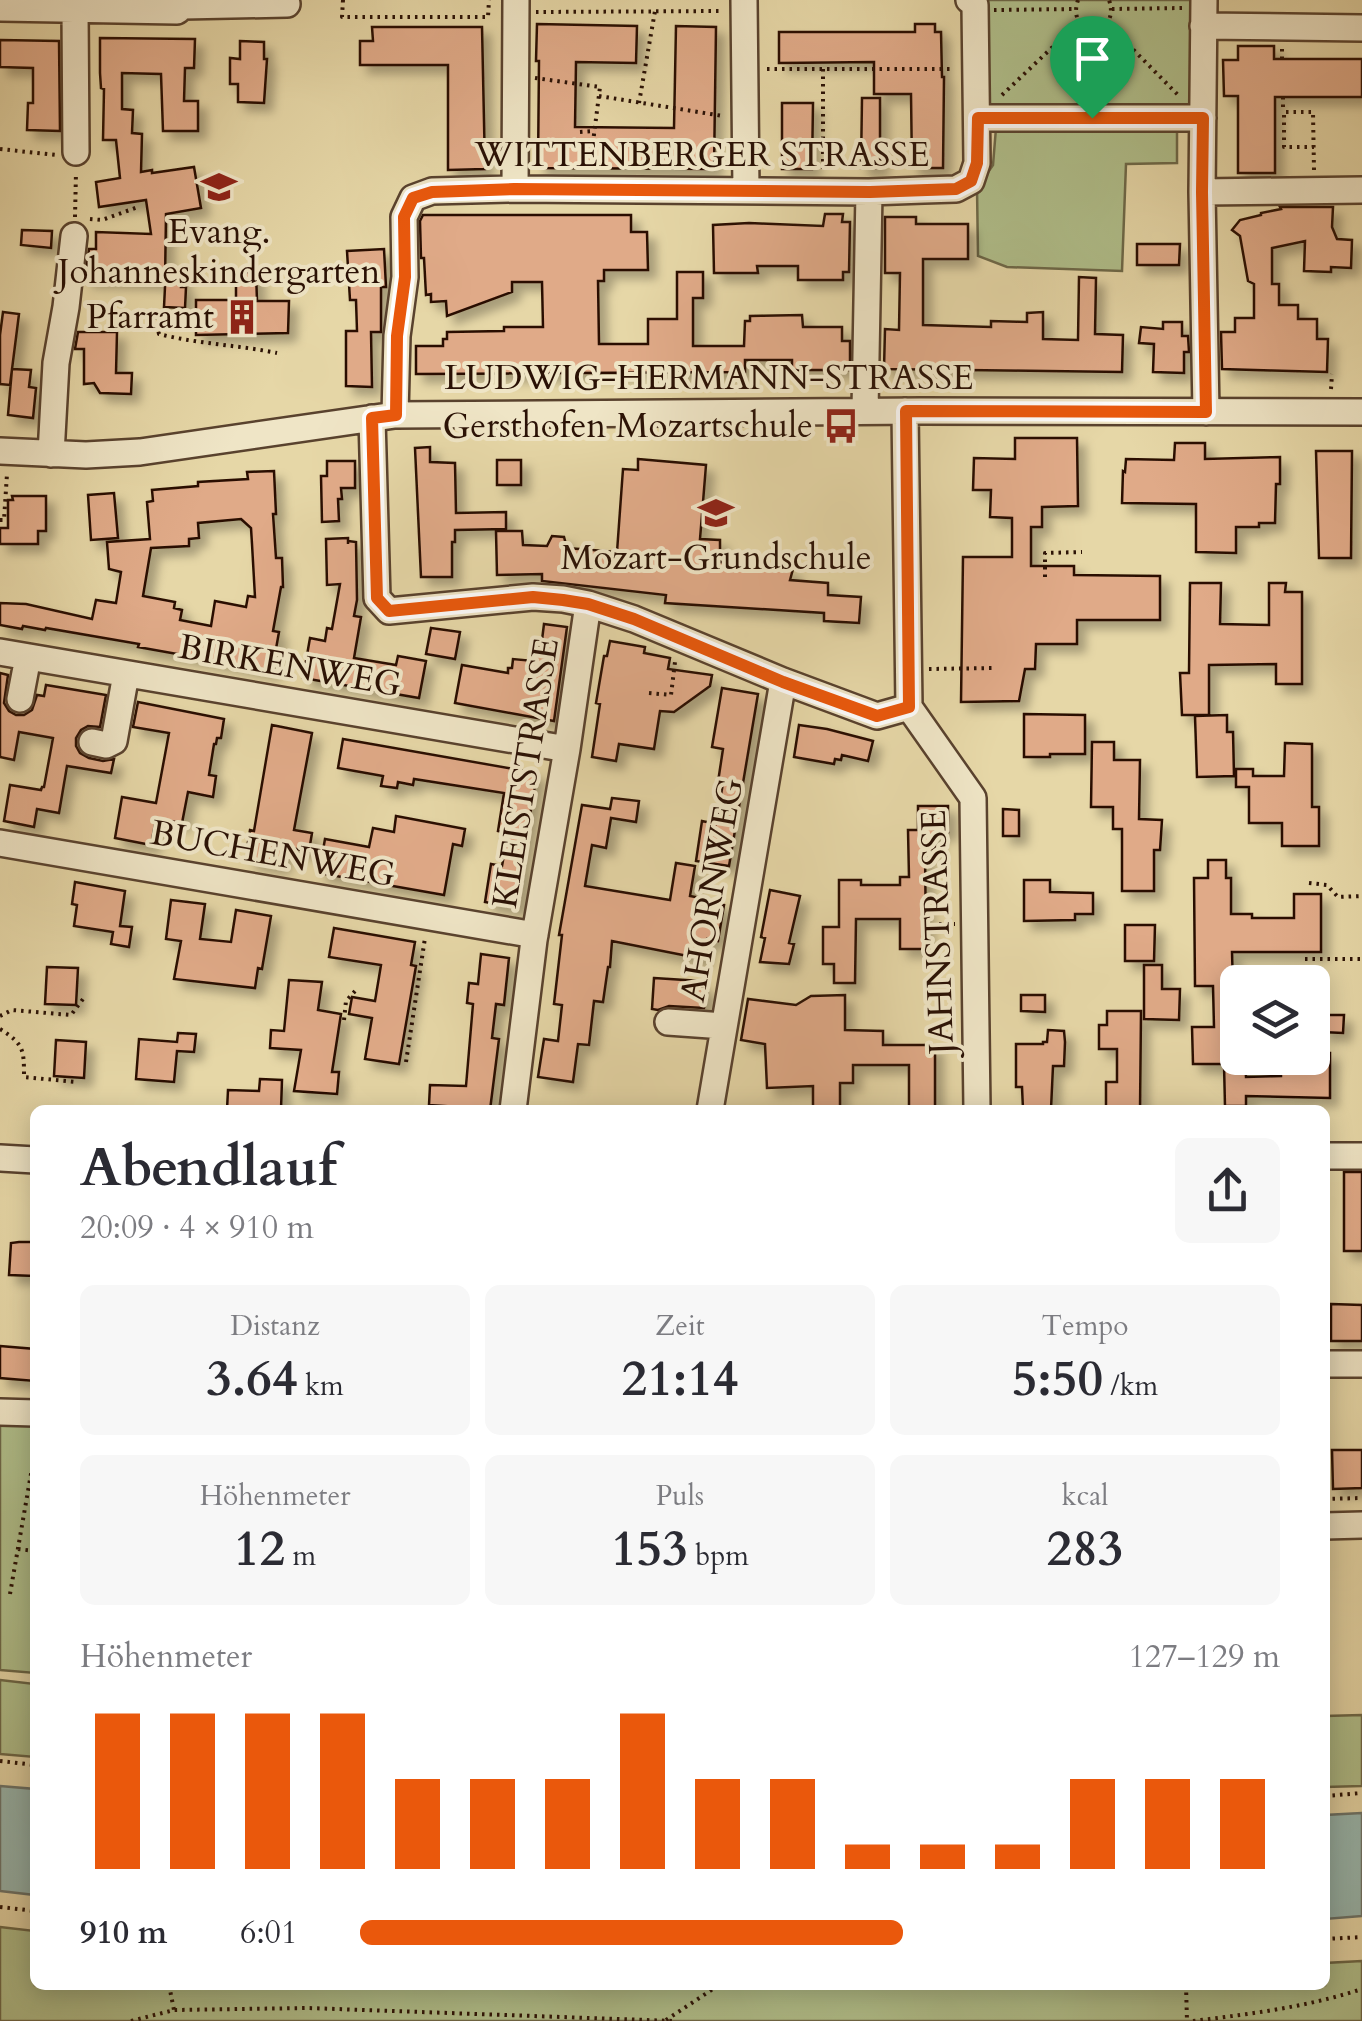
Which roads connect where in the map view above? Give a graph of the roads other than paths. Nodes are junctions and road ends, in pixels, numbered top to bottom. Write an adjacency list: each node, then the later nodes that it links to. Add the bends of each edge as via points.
1 (744, 2): 14 (street)
2 (183, 3): 3 (street); 7 (street, via 177,11)
3 (287, 4)
4 (977, 5): 11 (street)
5 (516, 6): 13 (street)
6 (0, 8): 7 (street)
7 (75, 10): 12 (street)
8 (1199, 11): 9 (street); 10 (street)
9 (1362, 28)
10 (1197, 113): 11 (street); 17 (street)
11 (978, 118): 16 (street, WITTENBERGER STRASSE, via 971,181 956,189)
12 (76, 154)
13 (514, 189): 14 (street, WITTENBERGER STRASSE); 23 (street, WITTENBERGER STRASSE, via 413,198 404,217 405,277)
14 (746, 190): 16 (street, WITTENBERGER STRASSE)
15 (1362, 190): 17 (street)
16 (870, 192): 19 (street)
17 (1202, 192): 21 (street)
18 (74, 227): 24 (street)
19 (865, 411): 20 (street, LUDWIG-HERMANN-STRASSE); 23 (street, LUDWIG-HERMANN-STRASSE)
20 (906, 411): 21 (street, LUDWIG-HERMANN-STRASSE); 32 (street)
21 (1206, 412): 22 (street, LUDWIG-HERMANN-STRASSE)
22 (1362, 412)
23 (384, 417): 24 (street, LUDWIG-HERMANN-STRASSE, via 175,449); 26 (street, KLEISTSTRASSE, via 377,598 389,611 533,597)
24 (51, 454): 25 (street, LUDWIG-HERMANN-STRASSE)
25 (4, 461)
26 (588, 604): 30 (street); 34 (street, KLEISTSTRASSE)
27 (0, 652): 28 (street, BIRKENWEG)
28 (28, 657): 29 (street, BIRKENWEG); 31 (street)
29 (126, 674): 33 (street, via 114,741); 34 (street, BIRKENWEG)
30 (783, 682): 32 (street, via 877,716); 38 (street, AHORNWEG)
31 (20, 699)
32 (909, 707): 41 (street, JAHNSTRASSE, via 974,798)
33 (92, 742)
34 (568, 749): 36 (street, KLEISTSTRASSE)
35 (0, 843): 36 (street, BUCHENWEG)
36 (535, 935): 39 (street, KLEISTSTRASSE)
37 (668, 1022): 38 (street)
38 (724, 1026): 40 (street, AHORNWEG)
39 (513, 1105)
40 (711, 1105)
41 (976, 1105)
42 (1330, 1156): 43 (street)
43 (1362, 1156)
44 (0, 1158): 45 (street)
45 (30, 1160)
46 (1330, 1364): 47 (street)
47 (1362, 1364)
48 (0, 1412): 49 (street)
49 (30, 1414)
50 (1362, 1525): 51 (street)
51 (1330, 1526)

